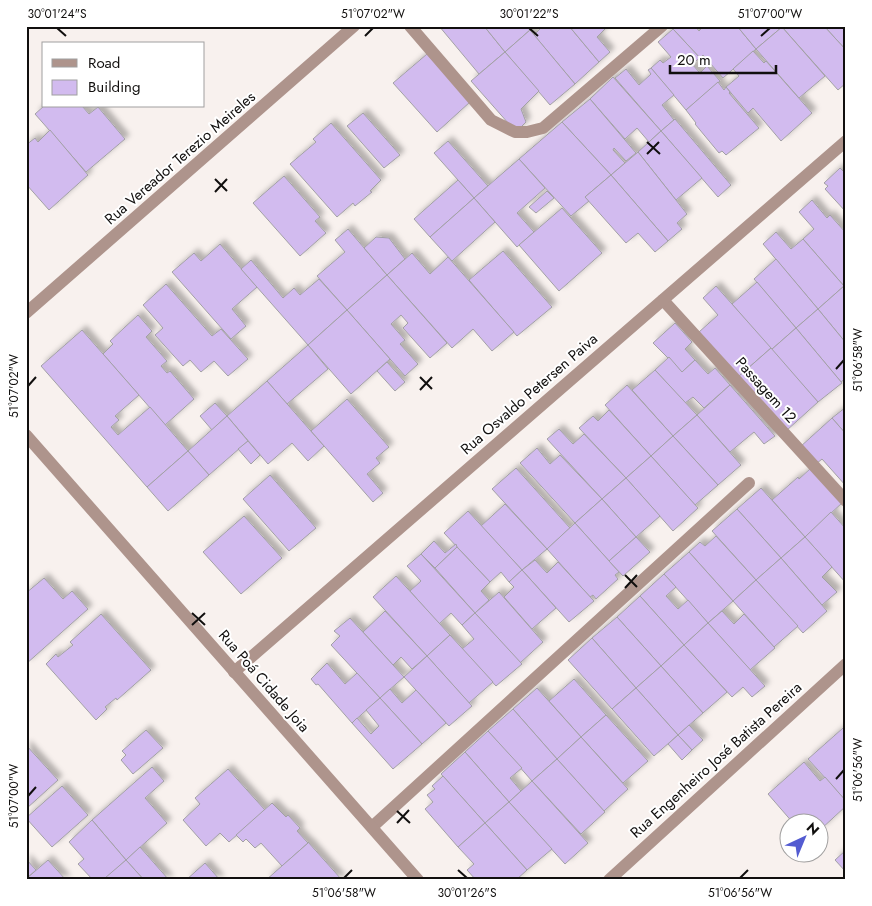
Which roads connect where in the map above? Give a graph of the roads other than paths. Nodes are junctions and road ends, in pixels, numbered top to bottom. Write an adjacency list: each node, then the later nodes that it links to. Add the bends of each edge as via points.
1 (354, 26): 6 (street, Rua Vereador Terezio Meireles)
2 (410, 26): 3 (street, via 492,120 515,132 527,132 543,128)
3 (662, 26)
4 (846, 141): 5 (street, Rua Osvaldo Petersen Paiva)
5 (663, 300): 9 (street, Passagem 12); 11 (street, Rua Osvaldo Petersen Paiva)
6 (26, 313)
7 (26, 435): 11 (street, Rua Poá Cidade Joia)
8 (749, 484): 12 (street)
9 (846, 501)
10 (846, 664): 14 (street, Rua Engenheiro José Batista Pereira)
11 (234, 672): 12 (street, Rua Poá Cidade Joia)
12 (372, 827): 13 (street, Rua Poá Cidade Joia)
13 (418, 880)
14 (608, 880)

